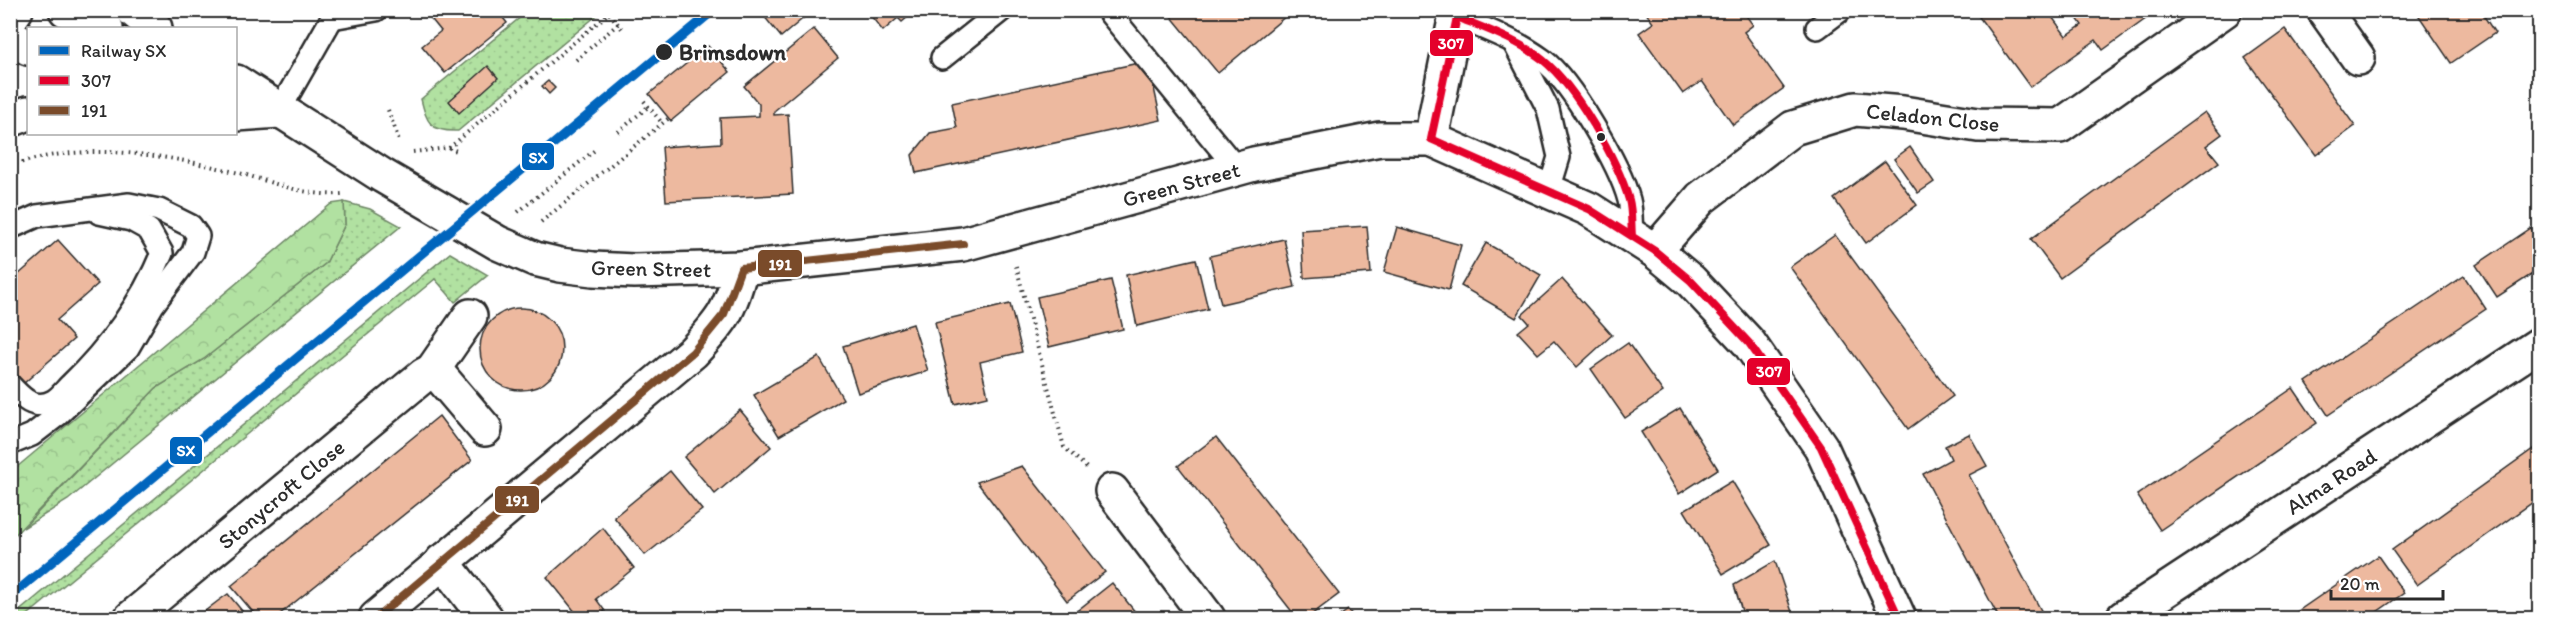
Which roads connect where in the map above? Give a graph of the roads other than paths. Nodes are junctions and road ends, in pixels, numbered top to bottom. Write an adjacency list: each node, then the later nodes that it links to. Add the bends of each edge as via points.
1 (16, 10): 12 (street)
2 (66, 10): 13 (street)
3 (133, 10): 14 (street)
4 (376, 10): 10 (lane)
5 (1002, 10): 19 (lane)
6 (1107, 10): 27 (lane)
7 (1841, 10): 15 (lane)
8 (2225, 10): 31 (street, Celadon Close, via 2060,126 1978,125 1855,109 1793,128)
9 (2324, 10): 20 (street)
10 (333, 14): 22 (lane)
11 (1457, 14): 17 (lane); 26 (street)
12 (10, 20)
13 (104, 27)
14 (154, 27)
15 (1817, 28)
16 (10, 36): 18 (street)
17 (1512, 40): 28 (lane, via 1548,109 1559,157); 31 (lane, via 1545,62 1593,125 1613,162)
18 (27, 47)
19 (942, 58)
20 (2358, 58)
21 (237, 83): 22 (street, Green Street)
22 (279, 111): 24 (street); 32 (street, Green Street, via 498,243 543,261 634,271)
23 (27, 113): 25 (street)
24 (237, 114)
25 (10, 120)
26 (1431, 139): 27 (street, Green Street, via 1380,139); 28 (street, Green Street)
27 (1237, 169): 32 (street, Green Street, via 963,244)
28 (1550, 190): 31 (street, Green Street, via 1589,208)
29 (83, 210): 30 (lane, via 37,216); 36 (lane, via 131,220 150,230 162,253 150,282 87,369 53,401 25,401); 38 (lane, via 129,204 159,210 191,226 198,236 193,252 153,305 128,348 58,415 32,435)
30 (10, 228)
31 (1644, 244): 45 (street, Green Street, via 1691,281 1749,343 1821,447)
32 (741, 268): 40 (street, via 732,303 693,352)
33 (470, 316): 35 (street, Stonycroft Close)
34 (2540, 344): 46 (street, Alma Road)
35 (432, 371): 37 (street); 41 (street, Stonycroft Close)
36 (10, 385)
37 (485, 429)
38 (10, 444)
39 (1112, 491): 44 (street)
40 (442, 561): 42 (street); 43 (street)
41 (131, 618)
42 (376, 618)
43 (486, 618)
44 (1208, 618)
45 (1899, 618)
46 (2123, 618)

